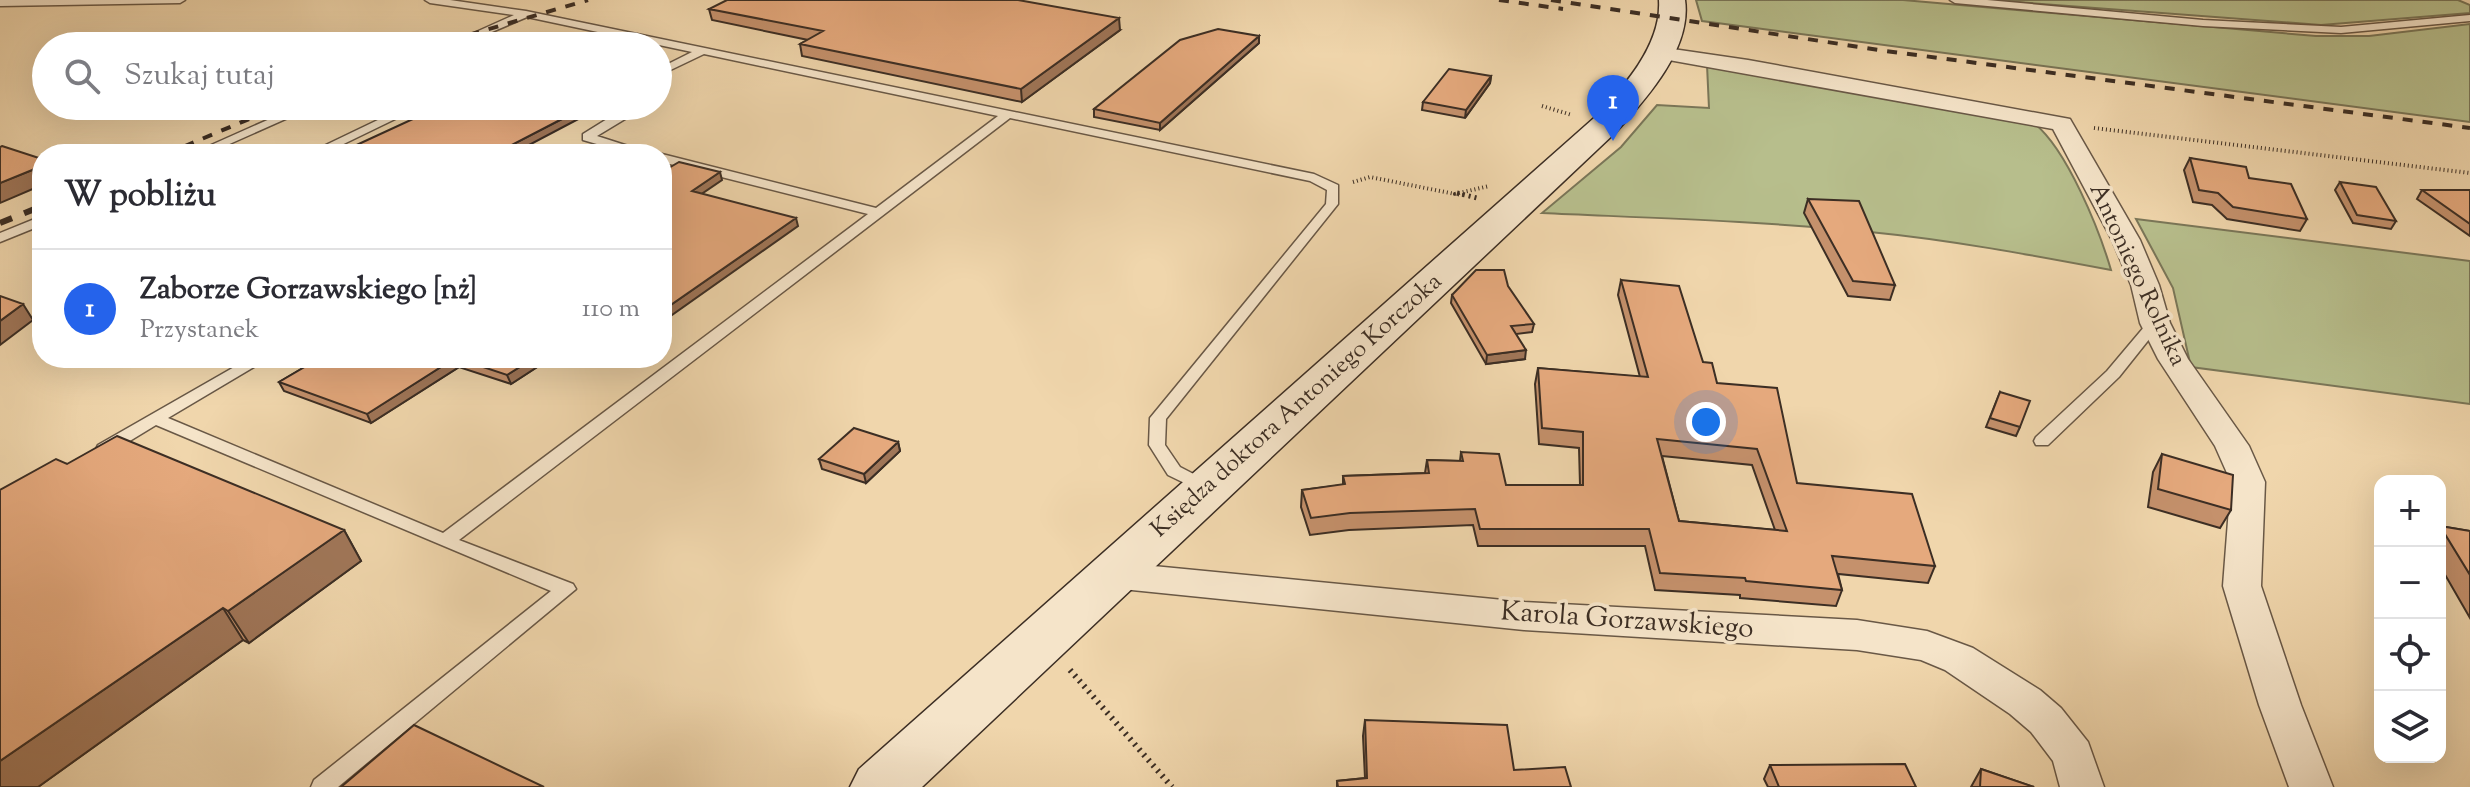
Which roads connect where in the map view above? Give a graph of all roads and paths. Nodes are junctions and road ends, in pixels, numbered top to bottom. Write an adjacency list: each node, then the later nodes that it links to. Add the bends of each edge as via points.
1 (180, 0): 5 (lane)
2 (430, 0): 6 (lane)
3 (1672, 0): 12 (street, Księdza doktora Antoniego Korczoka, via 1673,17)
4 (1955, 0): 7 (lane, via 2328,30)
5 (0, 3)
6 (526, 14): 8 (lane); 9 (lane)
7 (2470, 18)
8 (483, 32)
9 (612, 32)
10 (672, 45): 11 (lane)
11 (702, 51): 13 (lane); 14 (lane)
12 (1659, 53): 18 (street); 34 (street, Księdza doktora Antoniego Korczoka, via 1625,105 1589,141)
13 (672, 66)
14 (1008, 114): 24 (lane, via 1314,178); 26 (lane)
15 (276, 120): 19 (lane)
16 (386, 120): 20 (lane)
17 (616, 120): 21 (lane, via 587,137)
18 (2062, 124): 23 (path); 29 (street, Antoniego Rolnika, via 2126,240)
19 (220, 144)
20 (334, 144)
21 (603, 144)
22 (672, 160): 26 (lane)
23 (2470, 173)
24 (1333, 188): 25 (path, via 1370,177); 34 (lane, via 1332,204 1158,418 1157,445 1174,471)
25 (1455, 194)
26 (878, 212): 35 (lane)
27 (32, 224): 28 (lane)
28 (0, 238)
29 (2155, 323): 32 (lane, via 2113,374); 42 (street, Antoniego Rolnika, via 2232,446 2248,482 2242,586)
30 (244, 368): 31 (lane)
31 (155, 419): 33 (lane); 35 (lane)
32 (2042, 441)
33 (88, 458)
34 (1207, 488): 36 (street, Księdza doktora Antoniego Korczoka)
35 (445, 541): 39 (lane, via 566,589)
36 (1112, 575): 38 (street, Karola Gorzawskiego, via 1524,616 1857,635 1927,646 1959,659 2046,720 2073,755); 40 (street, Księdza doktora Antoniego Korczoka)
37 (1067, 666): 41 (path)
38 (2082, 786)
39 (322, 787)
40 (881, 787)
41 (1172, 787)
42 (2311, 787)

